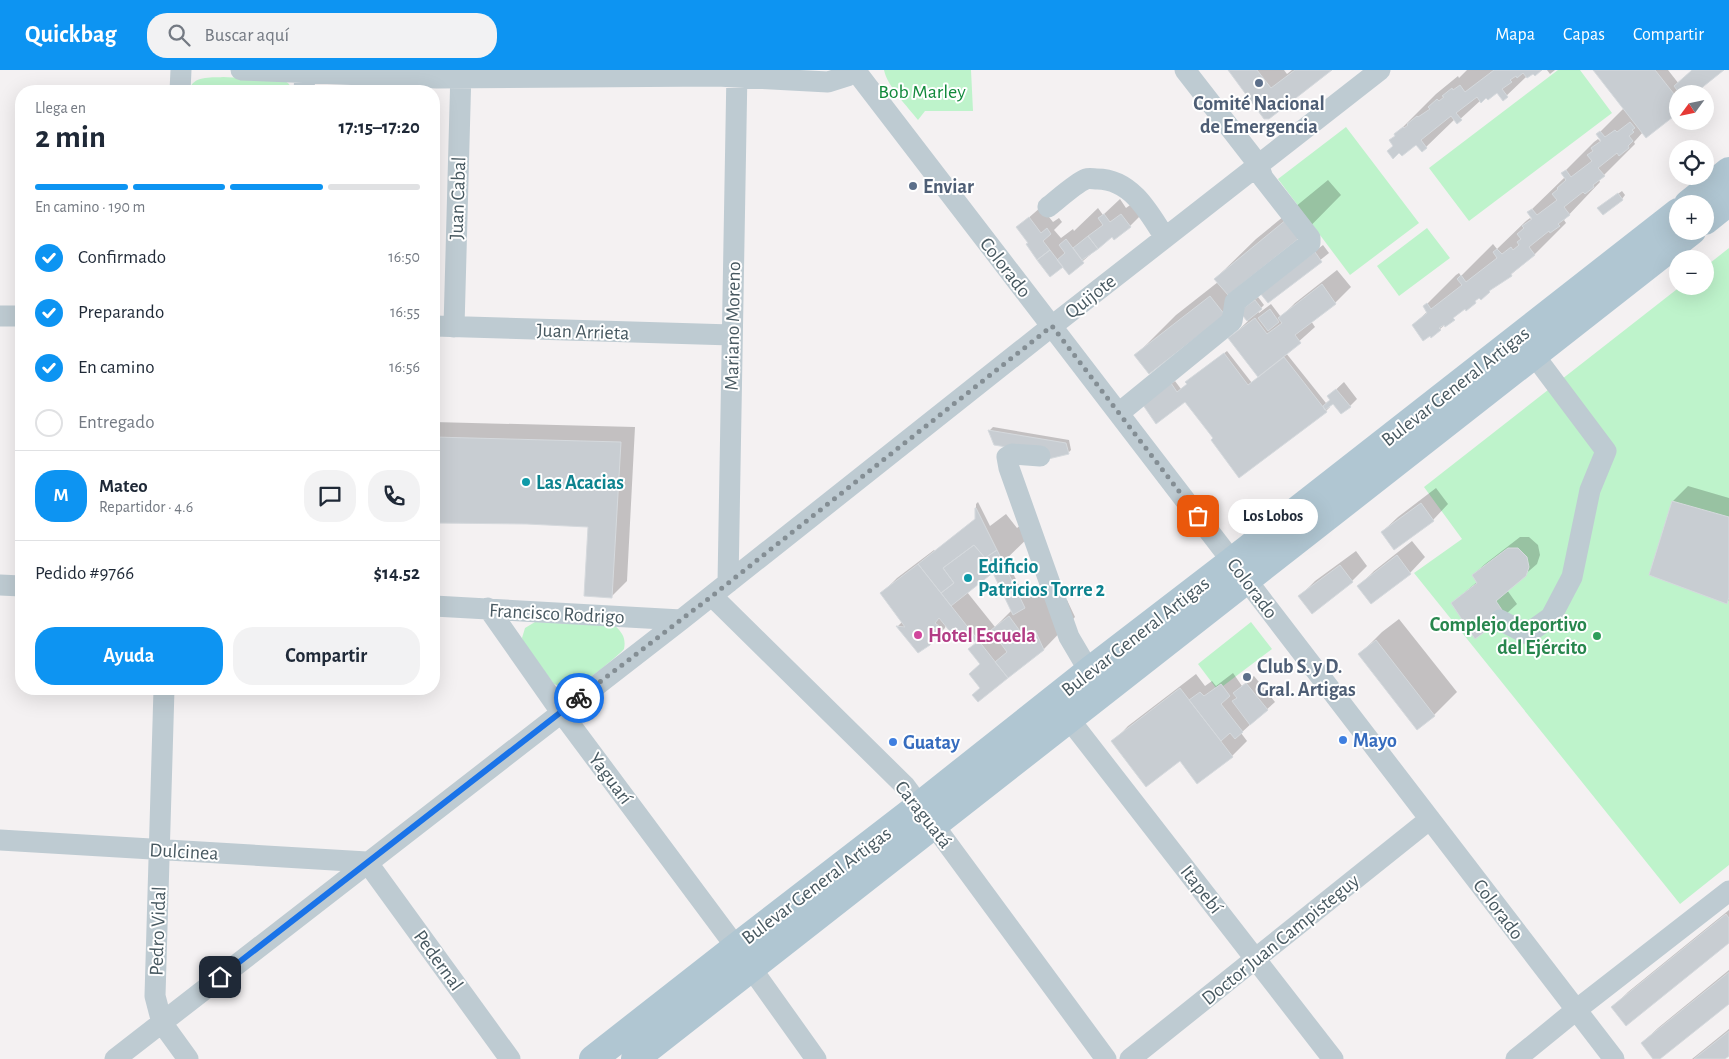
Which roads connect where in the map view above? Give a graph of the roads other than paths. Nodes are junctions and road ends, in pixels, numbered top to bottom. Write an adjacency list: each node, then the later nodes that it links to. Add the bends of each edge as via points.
1 (181, 70): 9 (street)
2 (241, 70): 8 (street)
3 (855, 70): 6 (street, via 828,82); 21 (street, Colorado)
4 (1185, 70): 10 (street)
5 (1380, 70): 10 (street, Quijote)
6 (737, 73): 7 (street); 23 (street, Mariano Moreno)
7 (461, 74): 8 (street); 22 (street, Juan Cabal)
8 (305, 82)
9 (180, 85)
10 (1258, 164): 17 (street, Quijote); 25 (street, via 1263,178 1310,238 1310,243 1235,302 1232,322)
11 (1729, 171): 12 (main road)
12 (1699, 195)
13 (1729, 202): 15 (main road)
14 (1048, 207): 17 (street, via 1086,179 1104,179 1129,190 1149,212)
15 (1714, 214)
16 (1669, 219): 27 (main road, Bulevar General Artigas)
17 (1165, 238): 21 (street, Quijote)
18 (1681, 240): 24 (main road, Bulevar General Artigas)
19 (0, 316): 20 (street)
20 (15, 316)
21 (1052, 326): 25 (street, Colorado); 28 (street, Quijote)
22 (444, 327): 23 (street, Juan Arrieta)
23 (732, 335): 28 (street, Mariano Moreno)
24 (1534, 355): 27 (main road, Bulevar General Artigas); 35 (street, via 1606,451 1590,490 1572,577 1551,616 1527,634)
25 (1119, 413): 27 (street, Colorado)
26 (1040, 456): 36 (street, via 1012,454 1007,458 1069,638)
27 (1240, 571): 36 (main road, Bulevar General Artigas); 39 (main road, Bulevar General Artigas); 41 (street, Colorado)
28 (728, 582): 31 (street, Quijote)
29 (0, 585): 30 (street)
30 (15, 586)
31 (712, 596): 34 (street, Quijote); 40 (street, Caraguatá, via 905,786)
32 (440, 606): 33 (street, Francisco Rodrigo)
33 (488, 608): 34 (street, Francisco Rodrigo); 38 (street, Yaguarí)
34 (681, 620): 38 (street, Quijote)
35 (1500, 620)
36 (1089, 671): 40 (main road, Bulevar General Artigas)
37 (164, 695): 43 (street, Pedro Vidal)
38 (561, 712): 44 (street, Quijote); 46 (street, Yaguarí)
39 (1069, 719): 40 (main road, Bulevar General Artigas); 47 (street, Itapebí)
40 (927, 815): 46 (main road, Bulevar General Artigas); 48 (main road, Bulevar General Artigas); 57 (street, Caraguatá)
41 (1430, 819): 47 (street, Doctor Juan Campisteguy); 49 (street, Colorado)
42 (0, 840): 43 (street, Dulcinea)
43 (160, 849): 44 (street, Dulcinea); 50 (street, Pedro Vidal, via 155,996)
44 (367, 862): 50 (street, Quijote); 53 (street, Pedernal)
45 (1729, 891): 49 (street)
46 (736, 946): 54 (main road, Bulevar General Artigas)
47 (1256, 957): 58 (street, Doctor Juan Campisteguy); 59 (street, Itapebí)
48 (751, 968): 55 (main road, Bulevar General Artigas); 56 (street)
49 (1576, 1010): 60 (street); 61 (street, Colorado)
50 (162, 1023): 51 (street, Quijote); 52 (street)
51 (115, 1059)
52 (188, 1059)
53 (510, 1059)
54 (593, 1059)
55 (635, 1059)
56 (816, 1059)
57 (1106, 1059)
58 (1130, 1059)
59 (1333, 1059)
60 (1516, 1059)
61 (1614, 1059)

